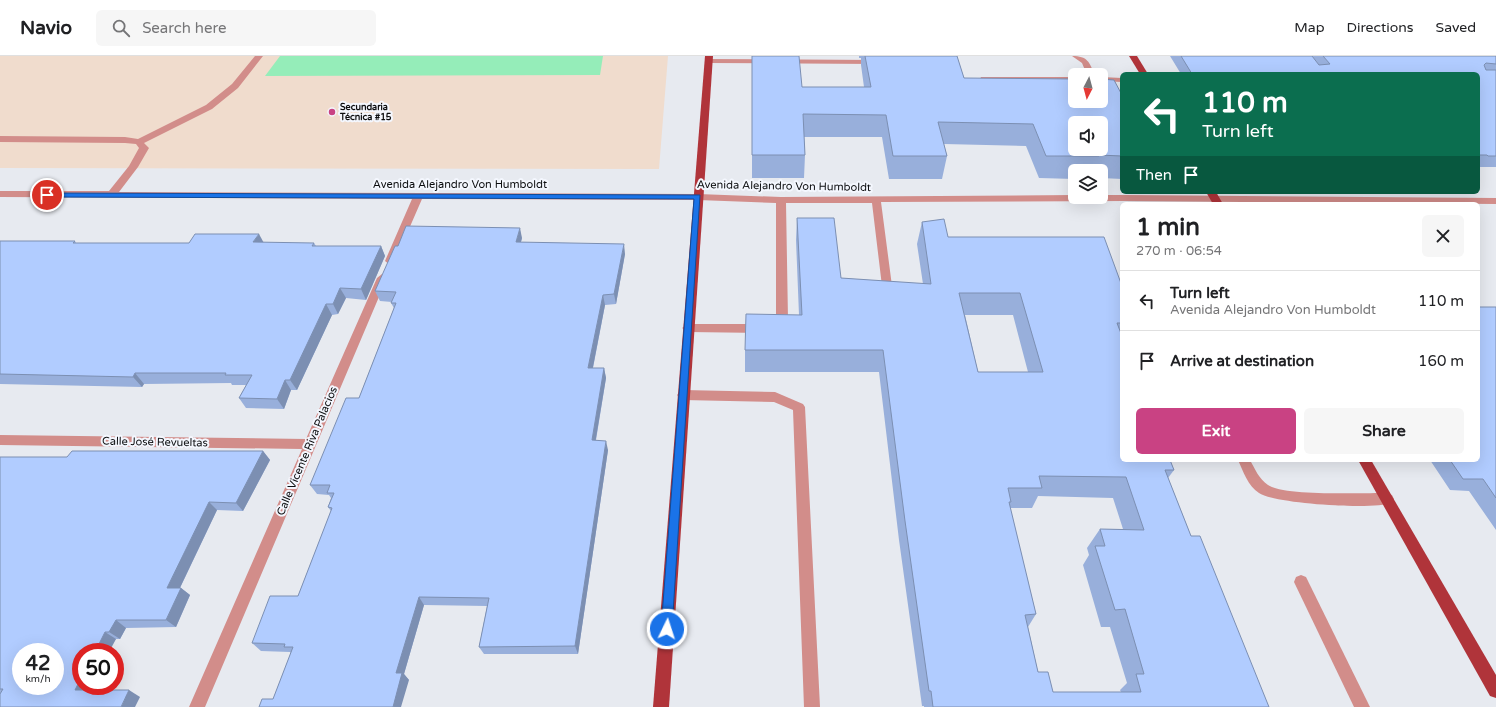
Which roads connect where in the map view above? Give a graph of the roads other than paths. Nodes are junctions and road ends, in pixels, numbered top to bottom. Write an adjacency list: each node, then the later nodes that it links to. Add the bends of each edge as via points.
1 (259, 56): 13 (street, via 235,86 209,107)
2 (1076, 56): 6 (street, via 1085,62)
3 (1134, 56): 7 (main road)
4 (708, 58): 5 (street); 17 (main road)
5 (888, 62)
6 (1088, 68)
7 (1143, 72)
8 (984, 78): 9 (street)
9 (1068, 79)
10 (1108, 79): 11 (street)
11 (1120, 80)
12 (0, 139): 13 (street)
13 (138, 142): 15 (street, via 144,148 133,167)
14 (0, 194): 15 (street, Avenida Alejandro Von Humboldt)
15 (110, 195): 16 (street, Avenida Alejandro Von Humboldt)
16 (418, 196): 17 (street, Avenida Alejandro Von Humboldt); 27 (street, Calle Vicente Riva Palacios)
17 (698, 197): 20 (street, Avenida Alejandro Von Humboldt); 24 (main road)
18 (1214, 198): 21 (street, Avenida Alejandro Von Humboldt); 22 (street, Avenida Alejandro Von Humboldt)
19 (876, 199): 20 (street, Avenida Alejandro Von Humboldt); 21 (street, Avenida Alejandro Von Humboldt); 23 (street)
20 (781, 200): 24 (street, via 781,324 778,328 766,329)
21 (1126, 201)
22 (1496, 201)
23 (887, 286)
24 (688, 328): 25 (main road)
25 (683, 395): 34 (main road); 35 (street, via 775,397 799,407)
26 (0, 440): 27 (street, Calle José Revueltas)
27 (310, 444): 33 (street, Calle Vicente Riva Palacios)
28 (1245, 462): 30 (street, via 1254,480 1265,491 1279,495)
29 (1365, 462): 30 (main road)
30 (1387, 500): 32 (main road)
31 (1301, 582): 36 (street)
32 (1496, 690)
33 (197, 707)
34 (661, 707)
35 (812, 707)
36 (1362, 707)

